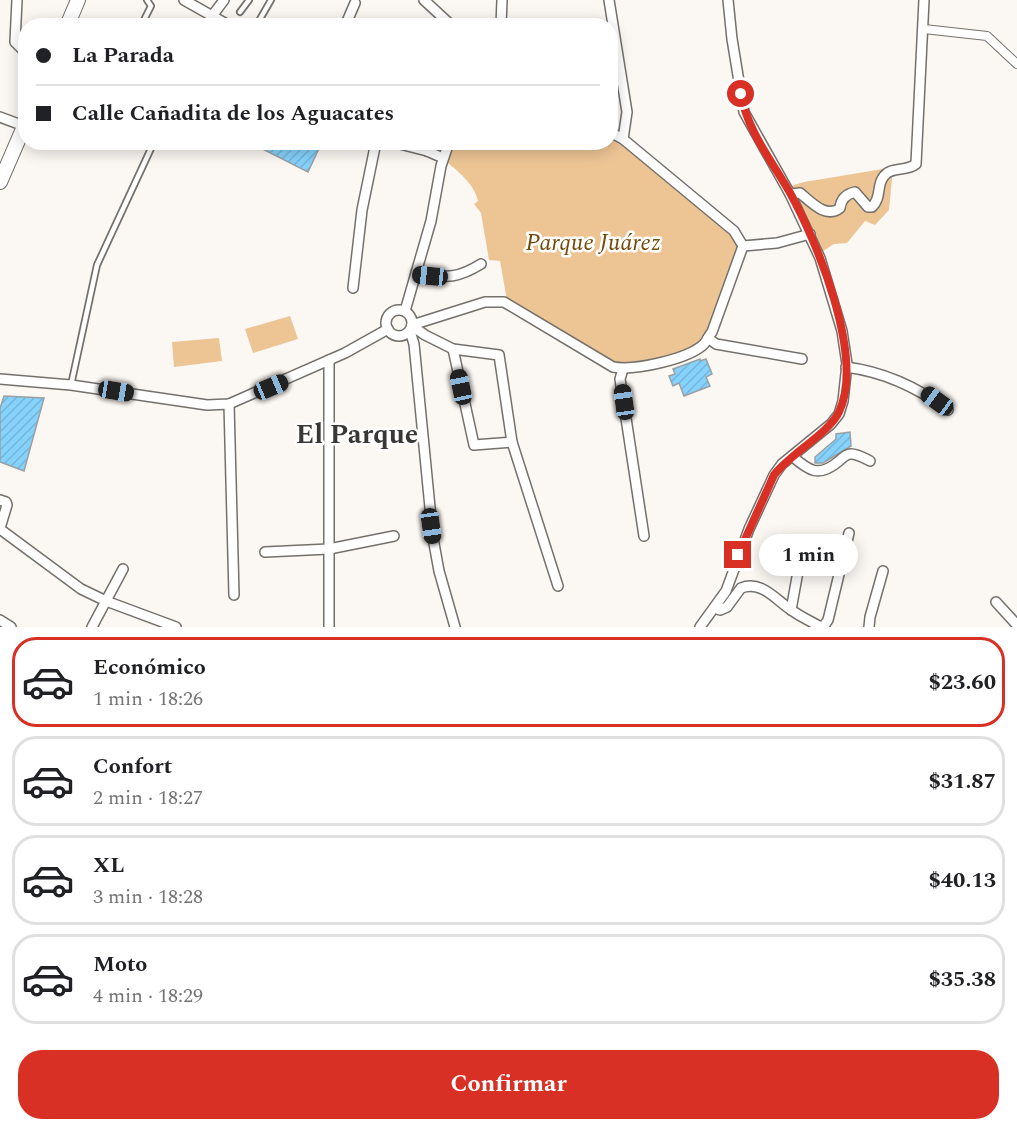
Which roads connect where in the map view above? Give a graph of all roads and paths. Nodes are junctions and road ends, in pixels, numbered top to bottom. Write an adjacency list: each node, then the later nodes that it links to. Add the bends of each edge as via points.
1 (17, 0): 25 (street)
2 (78, 0): 16 (main road)
3 (147, 0): 17 (lane, via 151,6)
4 (184, 0): 15 (street)
5 (224, 0): 15 (street)
6 (249, 0): 14 (lane)
7 (271, 0): 19 (lane)
8 (424, 0): 21 (street)
9 (502, 0): 22 (street)
10 (609, 0): 23 (street)
11 (728, 0): 39 (street, via 744,112)
12 (924, 0): 24 (street)
13 (355, 3): 20 (street)
14 (240, 12)
15 (212, 16): 18 (street)
16 (70, 18)
17 (145, 18)
18 (216, 18)
19 (261, 18)
20 (348, 18)
21 (443, 18)
22 (501, 18)
23 (612, 18)
24 (924, 29): 27 (street, via 987,36); 39 (street, via 916,164 885,175 877,203 872,207 855,192 846,196 834,212 818,208 800,193)
25 (18, 45)
26 (618, 56): 31 (street, via 627,112)
27 (1017, 64)
28 (0, 117): 29 (street)
29 (18, 122)
30 (618, 136): 31 (street)
31 (623, 139): 41 (street, via 734,231)
32 (18, 140): 38 (main road)
33 (150, 150): 55 (lane, via 97,265)
34 (374, 150): 44 (street, via 362,210)
35 (430, 150): 37 (street)
36 (446, 150): 37 (street)
37 (443, 158): 43 (street)
38 (0, 182)
39 (790, 194): 40 (street)
40 (810, 234): 41 (street, via 777,243); 52 (street, via 836,309)
41 (743, 246): 48 (street)
42 (481, 264): 43 (street, via 463,275)
43 (417, 274): 45 (street)
44 (353, 288)
45 (405, 311): 46 (street, via 410,315); 47 (street, via 391,313)
46 (411, 327): 47 (street, via 400,336); 49 (street); 53 (street, via 485,302 504,302 603,362); 83 (street, via 433,538)
47 (388, 329): 51 (street)
48 (708, 338): 50 (street, via 716,344); 53 (street, via 696,350 671,360)
49 (453, 349): 58 (street, via 499,355); 58 (street, via 474,445)
50 (802, 359)
51 (329, 360): 56 (street); 67 (street)
52 (846, 367): 57 (street, via 907,384); 59 (street, via 839,414)
53 (623, 369): 65 (street, via 620,380)
54 (0, 379): 55 (street)
55 (71, 385): 56 (street)
56 (229, 405): 72 (street)
57 (948, 410)
58 (512, 442): 71 (street)
59 (792, 456): 60 (street, via 812,471 831,468 851,454); 75 (street, via 774,475 726,591)
60 (870, 461)
61 (0, 500): 62 (street, via 7,505)
62 (0, 528): 73 (street, via 75,586)
63 (849, 533): 76 (street, via 824,626)
64 (394, 536): 67 (street)
65 (644, 536)
66 (803, 544): 76 (street)
67 (329, 549): 68 (street); 82 (street)
68 (265, 552)
69 (123, 568): 73 (street)
70 (883, 571): 85 (street)
71 (558, 586)
72 (234, 595)
73 (106, 601): 80 (street); 81 (street)
74 (996, 602): 78 (street)
75 (715, 608): 76 (street, via 727,607 741,588 754,585); 84 (street)
76 (791, 610)
77 (0, 620): 79 (street)
78 (1017, 625)
79 (10, 627)
80 (92, 627)
81 (176, 627)
82 (329, 627)
83 (455, 627)
84 (700, 627)
85 (870, 627)

